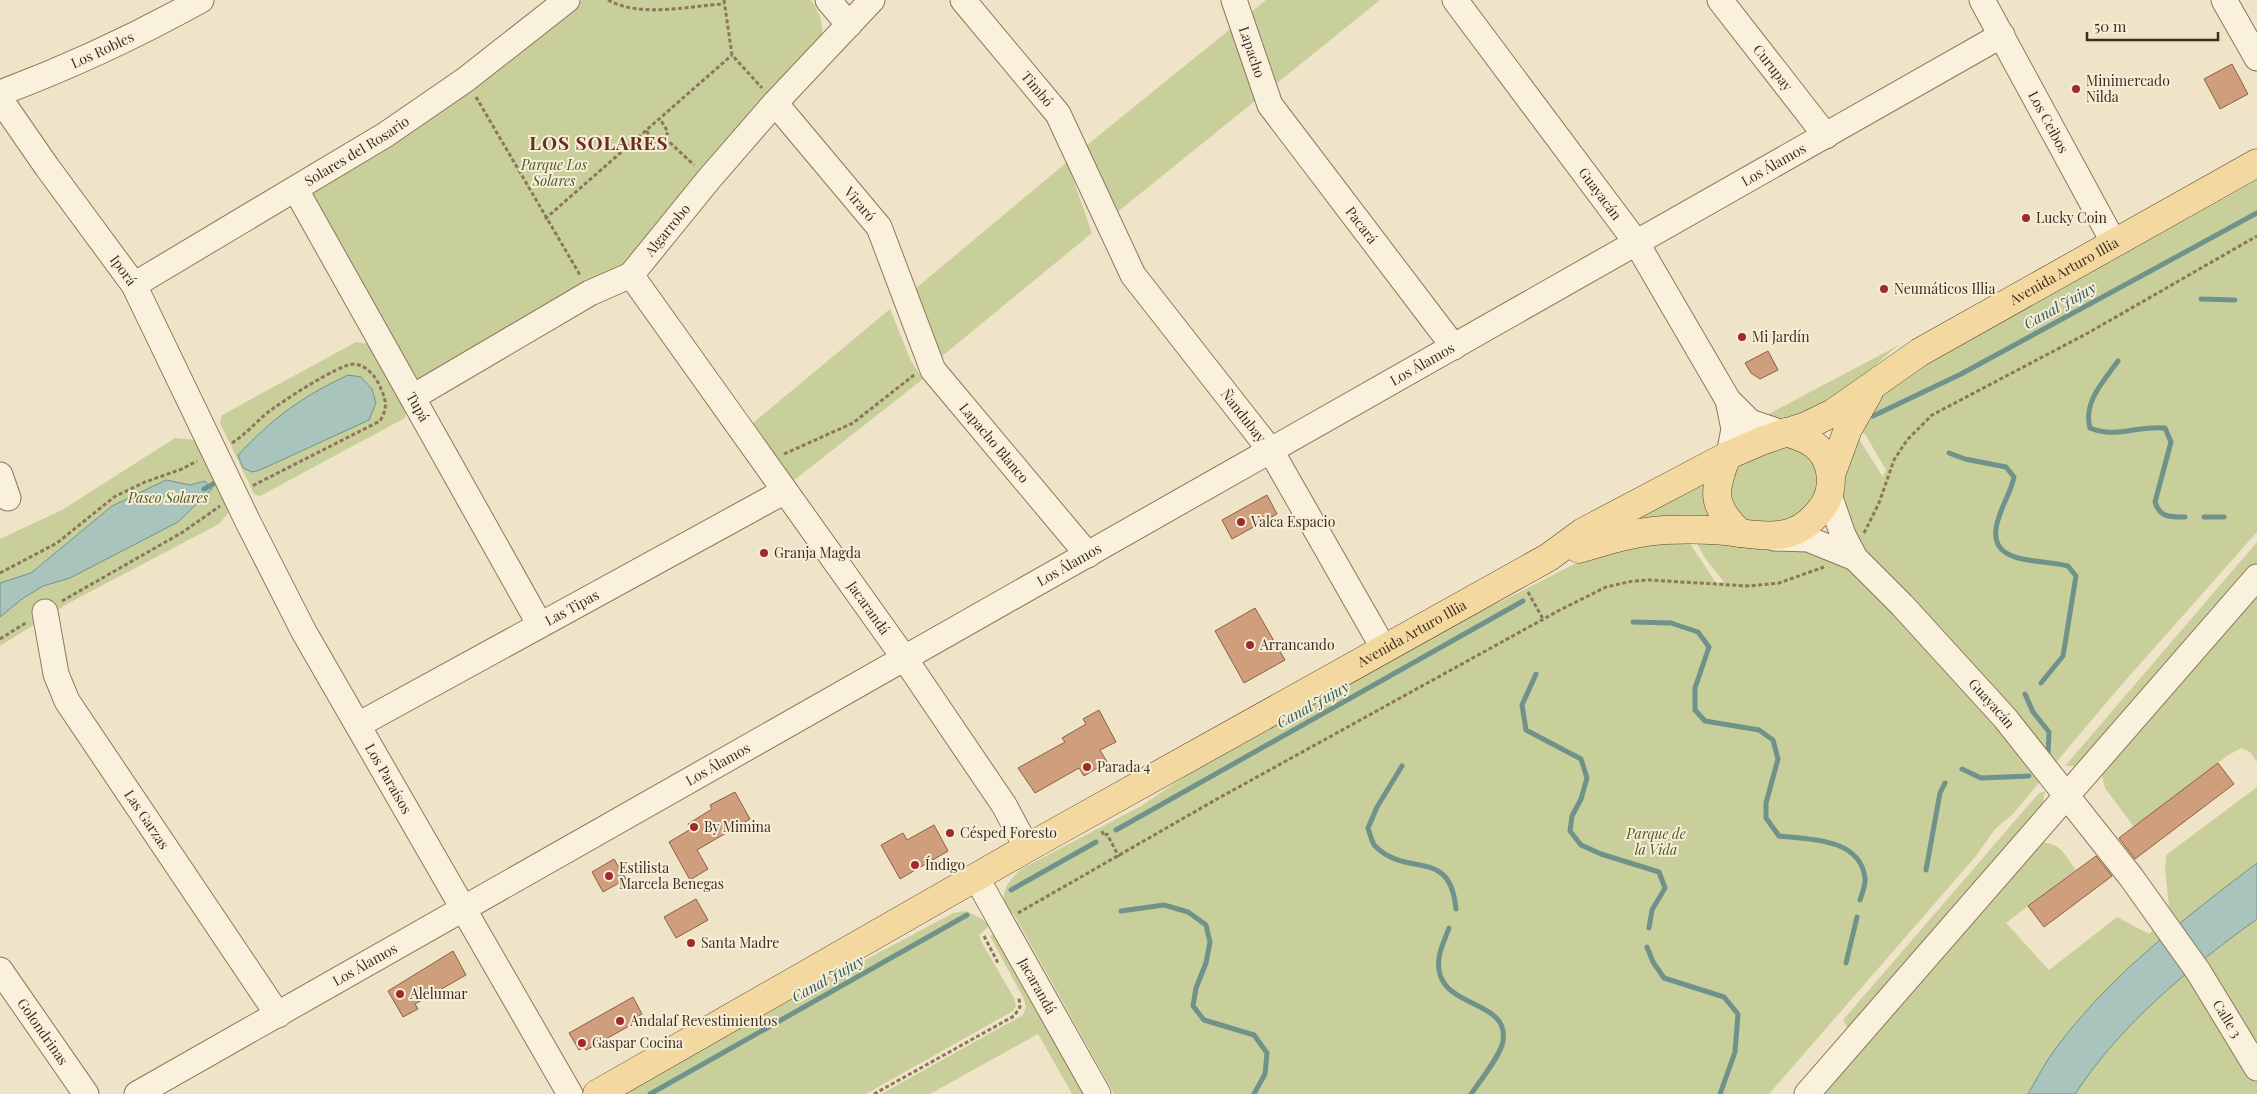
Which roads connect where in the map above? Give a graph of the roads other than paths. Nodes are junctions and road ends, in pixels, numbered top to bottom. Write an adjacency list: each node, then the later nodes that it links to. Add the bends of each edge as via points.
1 (201, 0): 14 (street, Los Robles, via 140,33 51,74)
2 (567, 0): 20 (street, Solares del Rosario, via 465,80)
3 (828, 0): 11 (street)
4 (872, 0): 11 (street, Algarrobo)
5 (963, 0): 21 (street, Timbó, via 1058,114)
6 (1234, 0): 17 (street, Lapacho)
7 (1455, 0): 22 (street, Guayacán)
8 (1720, 0): 18 (street, Curupay)
9 (1982, 0): 12 (street, Los Ceibos)
10 (2224, 0): 13 (street)
11 (849, 25): 16 (street, Algarrobo)
12 (2002, 35): 18 (street, Los Álamos); 23 (street, Los Ceibos)
13 (2257, 58)
14 (0, 92)
15 (0, 99): 25 (street, Iporá)
16 (775, 103): 24 (street, Algarrobo); 26 (street, Viraró, via 879,227)
17 (1270, 105): 27 (street, Pacará)
18 (1826, 136): 22 (street, Los Álamos)
19 (2257, 163): 23 (main road, Avenida Arturo Illia)
20 (296, 190): 25 (street, Solares del Rosario); 29 (street, Tupá)
21 (1093, 191): 32 (street, Ñandubay, via 1133,275)
22 (1636, 242): 27 (street, Los Álamos); 30 (street, Guayacán)
23 (2114, 243): 28 (main road, Avenida Arturo Illia, via 1920,352)
24 (631, 275): 29 (street, Algarrobo, via 590,293); 37 (street, Jacarandá)
25 (134, 285): 33 (street, Iporá)
26 (915, 322): 42 (street, Lapacho Blanco, via 933,370)
27 (1454, 347): 32 (street, Los Álamos)
28 (1874, 385): 31 (main road, Avenida Arturo Illia, via 1820,420); 36 (main road, Avenida Arturo Illia, via 1848,430)
29 (413, 397): 46 (street, Tupá)
30 (1728, 400): 31 (street, Guayacán, via 1750,422); 34 (street, Guayacán, via 1734,429)
31 (1784, 433): 34 (main road); 36 (main road, via 1812,442 1821,451)
32 (1271, 451): 42 (street, Los Álamos); 47 (street, Ñandubay)
33 (217, 455): 49 (street, Los Paraísos, via 304,632)
34 (1728, 456): 39 (main road, via 1716,487 1717,501 1723,514); 43 (main road, Avenida Arturo Illia, via 1583,532)
35 (0, 475): 38 (street)
36 (1830, 485): 40 (main road, via 1813,518 1802,527); 41 (street, Guayacán, via 1843,535)
37 (785, 491): 46 (street, Las Tipas); 48 (street, Jacarandá)
38 (8, 498)
39 (1740, 533): 40 (main road); 43 (main road, Avenida Arturo Illia, via 1640,532)
40 (1773, 538): 41 (street, Guayacán, via 1808,539)
41 (1858, 548): 50 (street, Guayacán, via 2004,718)
42 (1088, 555): 48 (street, Los Álamos)
43 (1549, 557): 47 (main road, Avenida Arturo Illia)
44 (2257, 578): 50 (street)
45 (45, 612): 56 (street, Las Garzas, via 56,674 67,701)
46 (540, 625): 49 (street, Las Tipas)
47 (1384, 649): 51 (main road, Avenida Arturo Illia)
48 (905, 659): 51 (street, Jacarandá, via 1004,805); 53 (street, Los Álamos)
49 (358, 725): 53 (street, Los Paraísos)
50 (2065, 796): 54 (street, Guayacán); 63 (street)
51 (1027, 848): 52 (main road, Avenida Arturo Illia)
52 (976, 877): 61 (main road, Avenida Arturo Illia); 62 (street, Jacarandá)
53 (464, 909): 56 (street, Los Álamos); 60 (street, Los Paraísos)
54 (2166, 927): 57 (street, Calle 3, via 2198,971)
55 (0, 970): 58 (street, Golondrinas)
56 (278, 1015): 59 (street, Los Álamos)
57 (2257, 1068)
58 (86, 1094)
59 (137, 1094)
60 (570, 1094)
61 (598, 1094)
62 (1098, 1094)
63 (1807, 1094)

